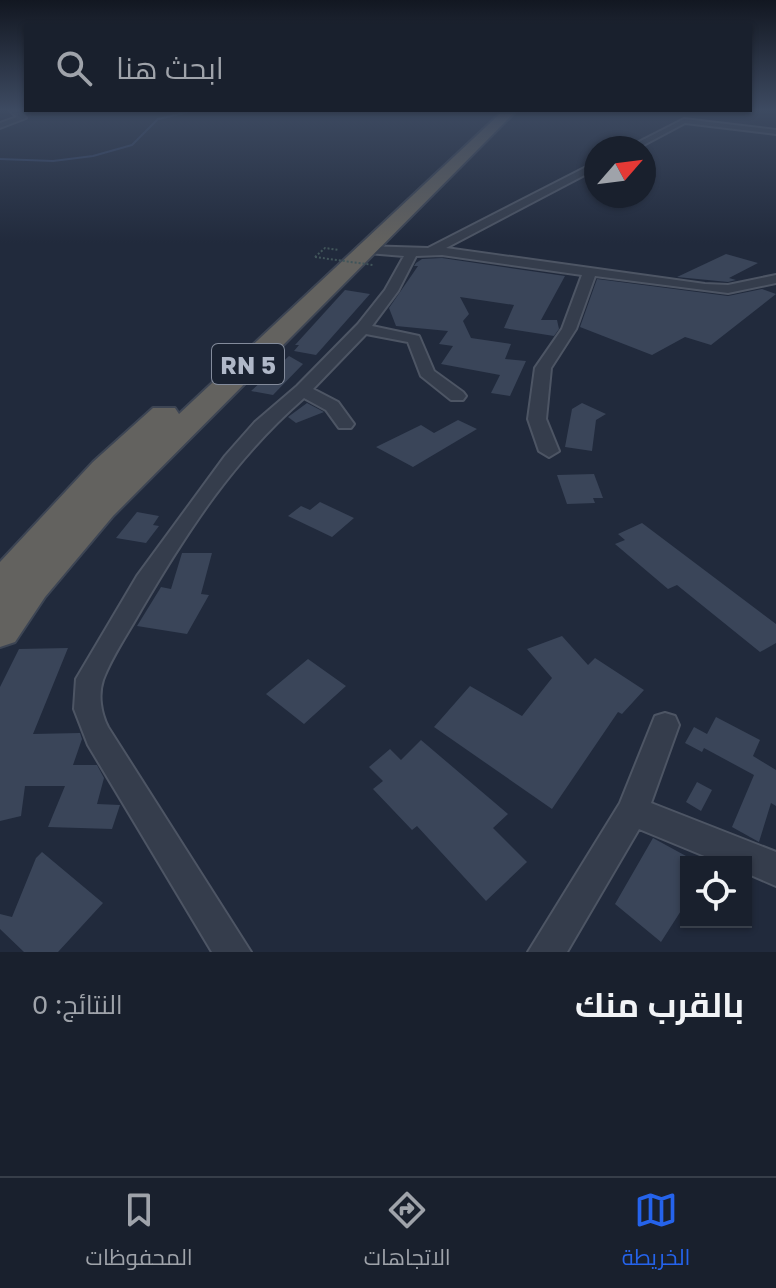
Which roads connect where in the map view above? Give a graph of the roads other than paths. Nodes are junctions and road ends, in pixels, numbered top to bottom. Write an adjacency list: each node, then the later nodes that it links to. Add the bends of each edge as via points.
1 (458, 153): 5 (highway, RN 5)
2 (466, 153): 5 (highway, RN 5)
3 (584, 171): 4 (street)
4 (422, 252): 5 (street); 6 (street); 8 (street)
5 (362, 255): 13 (highway, RN 5, via 129,445); 14 (highway, RN 5, via 100,508)
6 (590, 271): 7 (street, via 718,289); 12 (street, via 569,329 543,368 537,419)
7 (776, 279)
8 (360, 328): 9 (street); 10 (street, via 414,339 427,373)
9 (302, 390): 11 (street, via 332,406); 18 (street, via 258,429 164,552 90,679 85,698 98,736)
10 (457, 396)
11 (345, 424)
12 (549, 451)
13 (0, 587)
14 (0, 631)
15 (665, 725): 16 (street)
16 (632, 811): 17 (street); 19 (street)
17 (776, 869)
18 (233, 952)
19 (546, 952)

